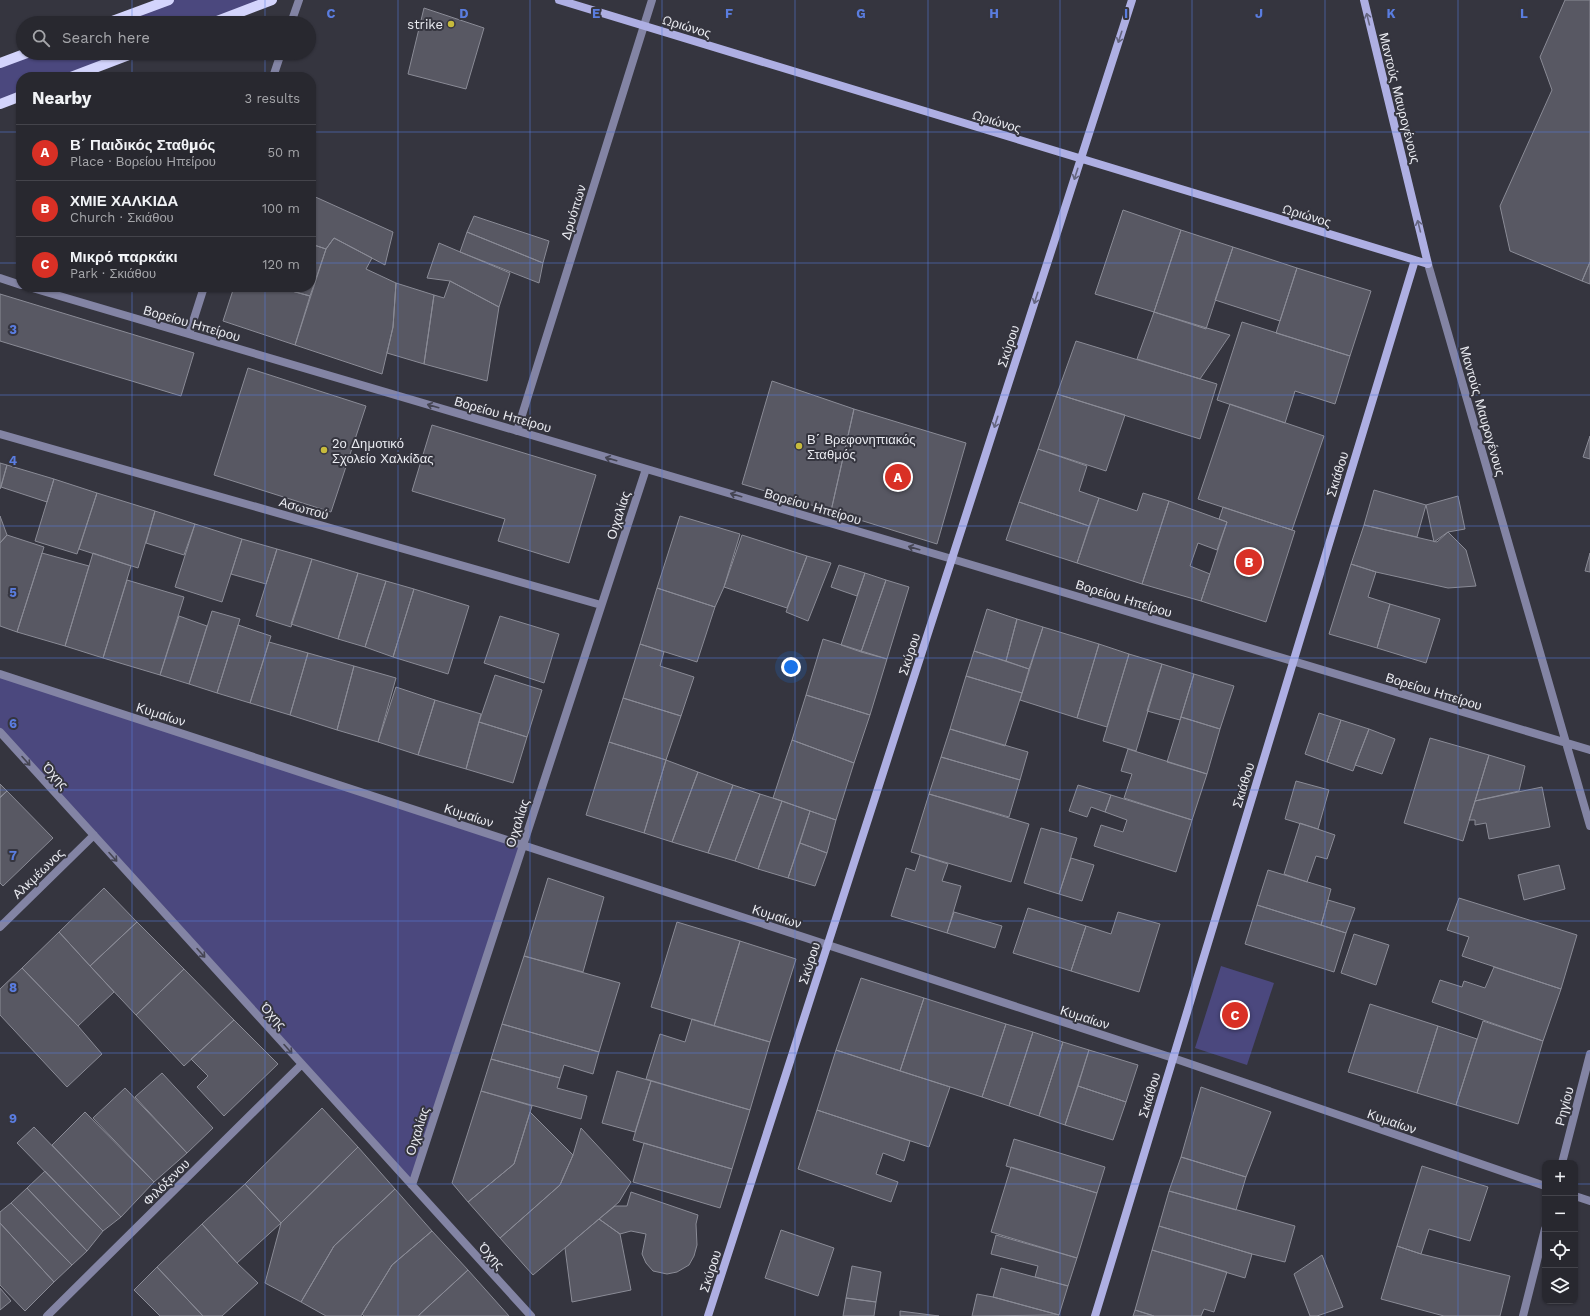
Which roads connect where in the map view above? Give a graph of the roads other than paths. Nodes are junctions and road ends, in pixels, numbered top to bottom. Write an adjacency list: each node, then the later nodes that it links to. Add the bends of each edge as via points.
1 (169, 0): 8 (main road)
2 (272, 0): 9 (main road)
3 (299, 0): 10 (street)
4 (559, 0): 11 (street, Ωριώνος)
5 (652, 0): 11 (street, Δρυόπων)
6 (1132, 0): 20 (street, Σκύρου, one-way to 20)
7 (1364, 0): 22 (street, Μαντούς Μαυρογένους, one-way to 7)
8 (126, 16)
9 (230, 16)
10 (293, 16)
11 (644, 26): 20 (street, Ωριώνος); 28 (street, Δρυόπων)
12 (16, 57): 15 (main road)
13 (116, 60): 16 (main road)
14 (279, 60): 17 (street)
15 (0, 63)
16 (84, 72)
17 (275, 72)
18 (16, 98): 19 (main road)
19 (0, 104)
20 (1081, 159): 21 (street, Ωριώνος); 31 (street, Σκύρου, one-way to 31)
21 (1415, 260): 22 (street, Ωριώνος); 33 (street, Σκιάθου)
22 (1428, 264): 36 (street, Μαντούς Μαυρογένους)
23 (0, 278): 24 (street)
24 (16, 283)
25 (46, 292): 27 (street, Βορείου Ηπείρου)
26 (202, 292): 27 (street)
27 (189, 334): 28 (street, Βορείου Ηπείρου, one-way to 27)
28 (517, 431): 30 (street, Βορείου Ηπείρου, one-way to 28)
29 (0, 434): 32 (street, Ασωπού)
30 (646, 469): 31 (street, Βορείου Ηπείρου, one-way to 30); 32 (street, Οιχαλίας)
31 (952, 559): 33 (street, Βορείου Ηπείρου); 42 (street, Σκύρου)
32 (601, 605): 40 (street, Οιχαλίας)
33 (1293, 661): 36 (street, Βορείου Ηπείρου); 44 (street, Σκιάθου)
34 (0, 674): 40 (street, Κυμαίων)
35 (0, 732): 39 (street, Όχης, one-way to 39)
36 (1566, 743): 37 (street, Βορείου Ηπείρου); 38 (street, Μαντούς Μαυρογένους)
37 (1590, 750)
38 (1590, 826)
39 (94, 835): 41 (street, Αλκμέωνος); 45 (street, Όχης, one-way to 45)
40 (522, 845): 42 (street, Κυμαίων); 47 (street, Οιχαλίας)
41 (0, 927)
42 (828, 945): 44 (street, Κυμαίων); 54 (street, Σκύρου)
43 (1590, 1054): 46 (street, Ρηγίου)
44 (1173, 1058): 48 (street, Κυμαίων); 55 (street, Σκιάθου)
45 (302, 1064): 47 (street, Όχης); 52 (street, Φιλόξενου)
46 (1563, 1160)
47 (412, 1185): 53 (street, Όχης)
48 (1542, 1185)
49 (1578, 1197): 50 (street)
50 (1590, 1201)
51 (1544, 1232): 56 (street)
52 (47, 1316)
53 (531, 1316)
54 (708, 1316)
55 (1095, 1316)
56 (1523, 1316)

